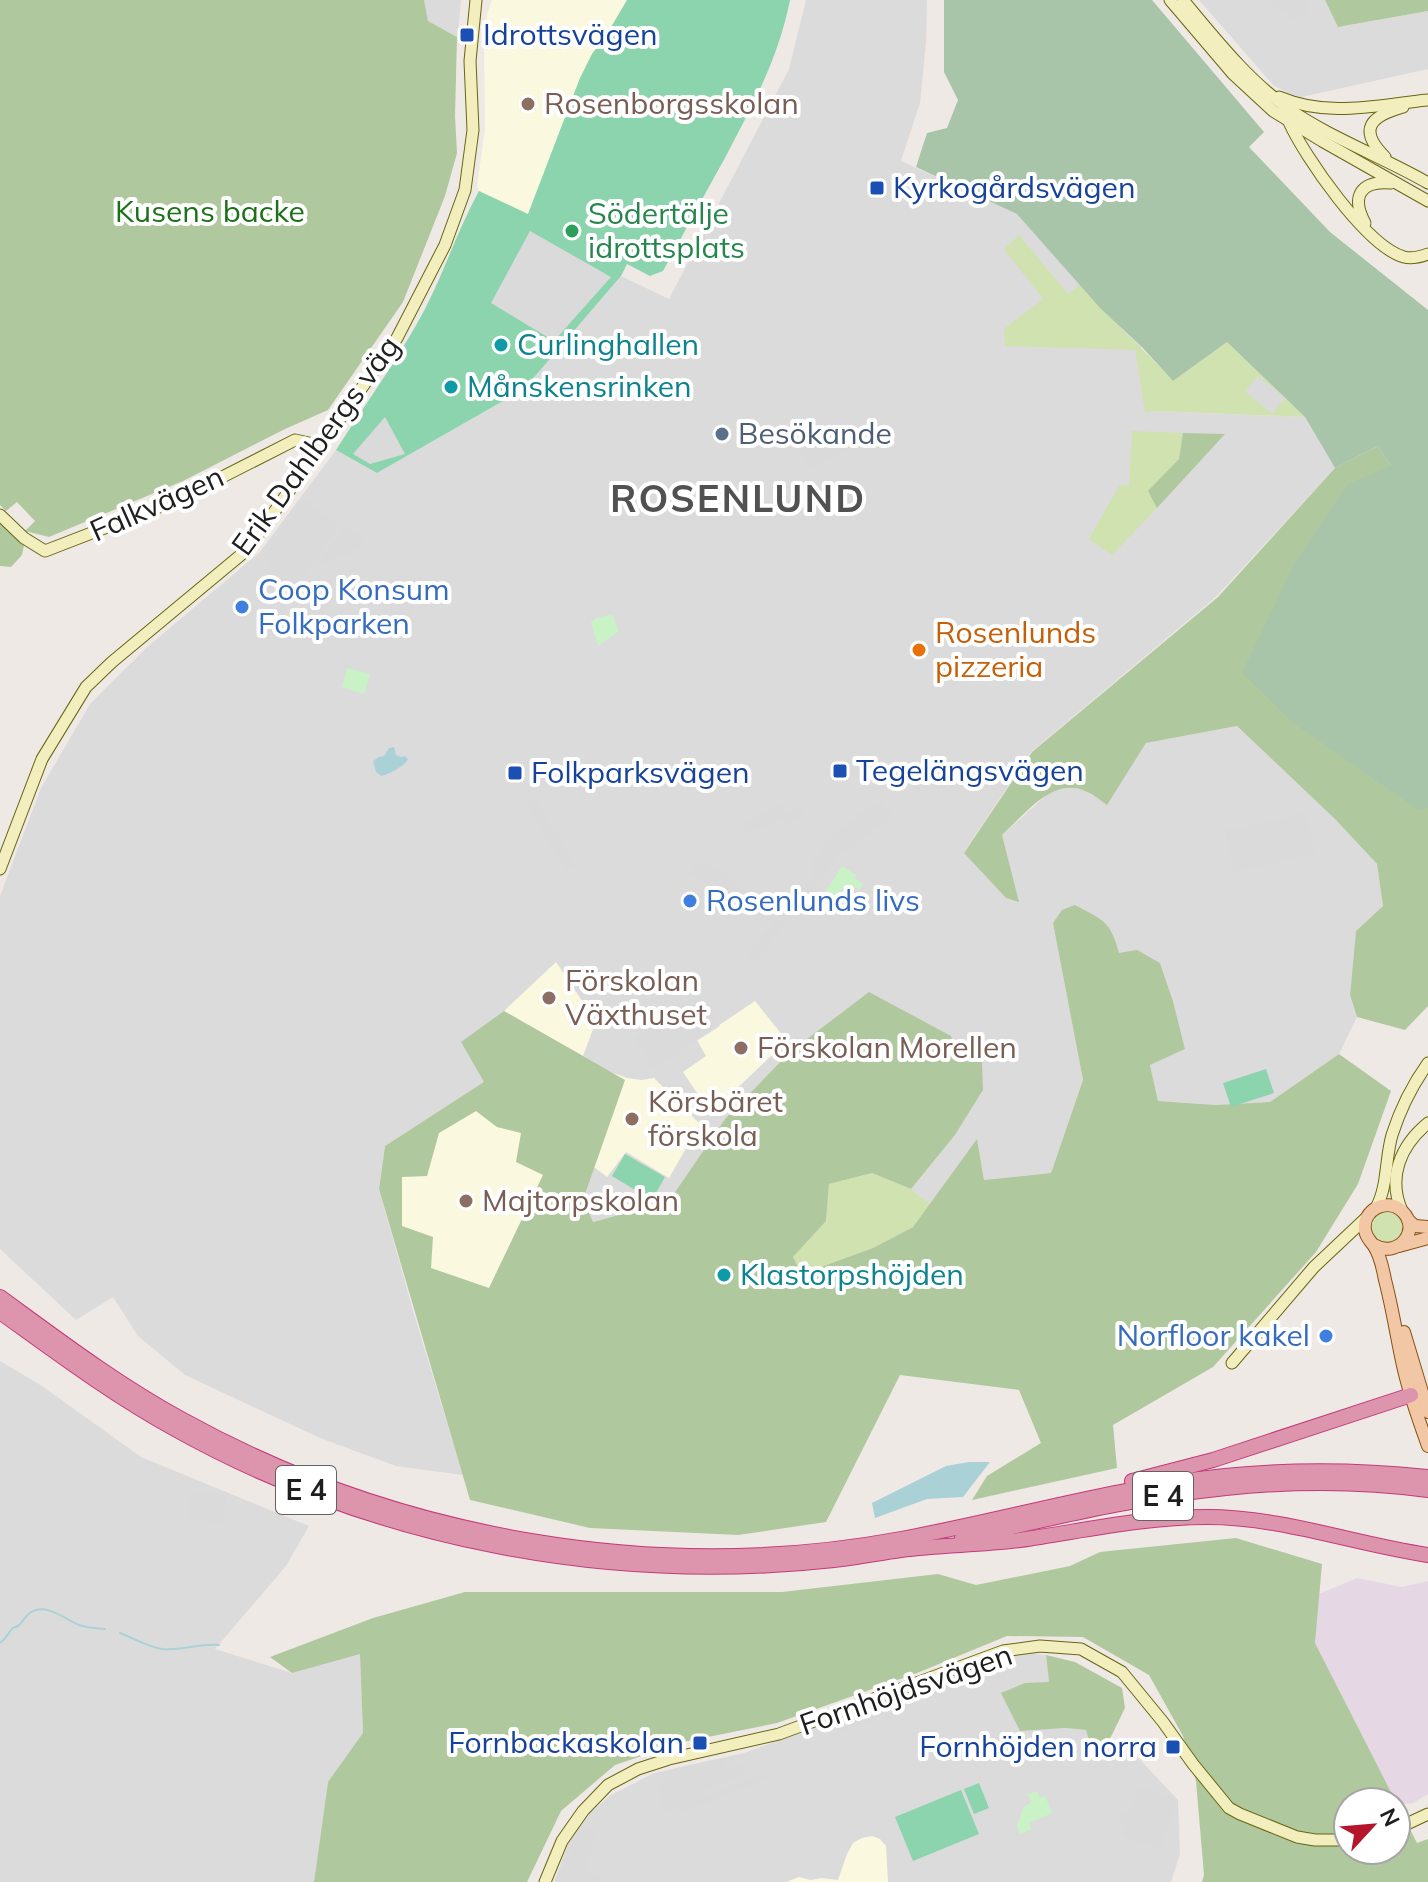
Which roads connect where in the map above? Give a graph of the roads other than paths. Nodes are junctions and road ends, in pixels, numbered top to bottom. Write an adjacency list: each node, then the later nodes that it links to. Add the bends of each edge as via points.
1 (476, 0): 13 (street, Erik Dahlbergs väg, via 470,61 473,130 465,190 445,245 397,338)
2 (1170, 0): 6 (street, via 1233,74)
3 (1183, 0): 4 (street)
4 (1269, 92): 5 (street, via 1302,105 1335,109); 7 (street, via 1302,117)
5 (1428, 100): 7 (street, via 1374,120 1370,136)
6 (1288, 121): 9 (street); 11 (street, via 1345,208)
7 (1391, 163): 8 (street)
8 (1428, 183)
9 (1397, 184): 10 (street); 11 (street, via 1372,183 1360,194 1360,213)
10 (1428, 201)
11 (1374, 237): 12 (street, via 1404,257)
12 (1428, 254)
13 (319, 450): 14 (street, Falkvägen, via 295,440 177,500 45,551); 15 (street, Erik Dahlbergs väg, via 248,549 86,687 42,759)
14 (0, 515)
15 (0, 869)
16 (1428, 1063): 18 (street, via 1392,1136)
17 (1428, 1123): 19 (street, via 1410,1139 1398,1164 1396,1187)
18 (1376, 1208): 19 (main road, via 1391,1206); 20 (main road)
19 (1405, 1216): 21 (main road, via 1415,1226); 25 (main road, via 1408,1235)
20 (1366, 1218): 23 (main road, via 1364,1229); 24 (street)
21 (1428, 1227)
22 (1428, 1238): 25 (main road)
23 (1371, 1242): 24 (street); 25 (main road, via 1386,1250); 29 (main road)
24 (1340, 1244): 28 (street)
25 (1397, 1247): 30 (main road, via 1390,1263 1392,1284)
26 (0, 1297): 34 (highway, E 4, via 96,1366 235,1447 368,1501 470,1529 596,1550 757,1555 832,1550)
27 (0, 1312): 35 (highway, E 4, via 175,1429 270,1476 431,1532 512,1550 678,1567 757,1566)
28 (1232, 1363)
29 (1411, 1395): 30 (main road); 31 (main road); 34 (highway, via 1213,1460)
30 (1427, 1410)
31 (1428, 1446)
32 (1428, 1477): 34 (highway, E 4, via 1327,1471 1225,1476)
33 (1428, 1490): 35 (highway, E 4, via 1344,1483 1228,1487 1124,1503)
34 (1016, 1515)
35 (903, 1550): 36 (highway, via 1205,1517 1258,1520)
36 (1428, 1555)
37 (1332, 1840): 38 (street, Fornhöjdsvägen, via 1297,1837 1229,1808 1122,1672 1081,1649 1040,1646 1003,1651 779,1734 638,1769 608,1785 583,1811 562,1841)
38 (545, 1882)

